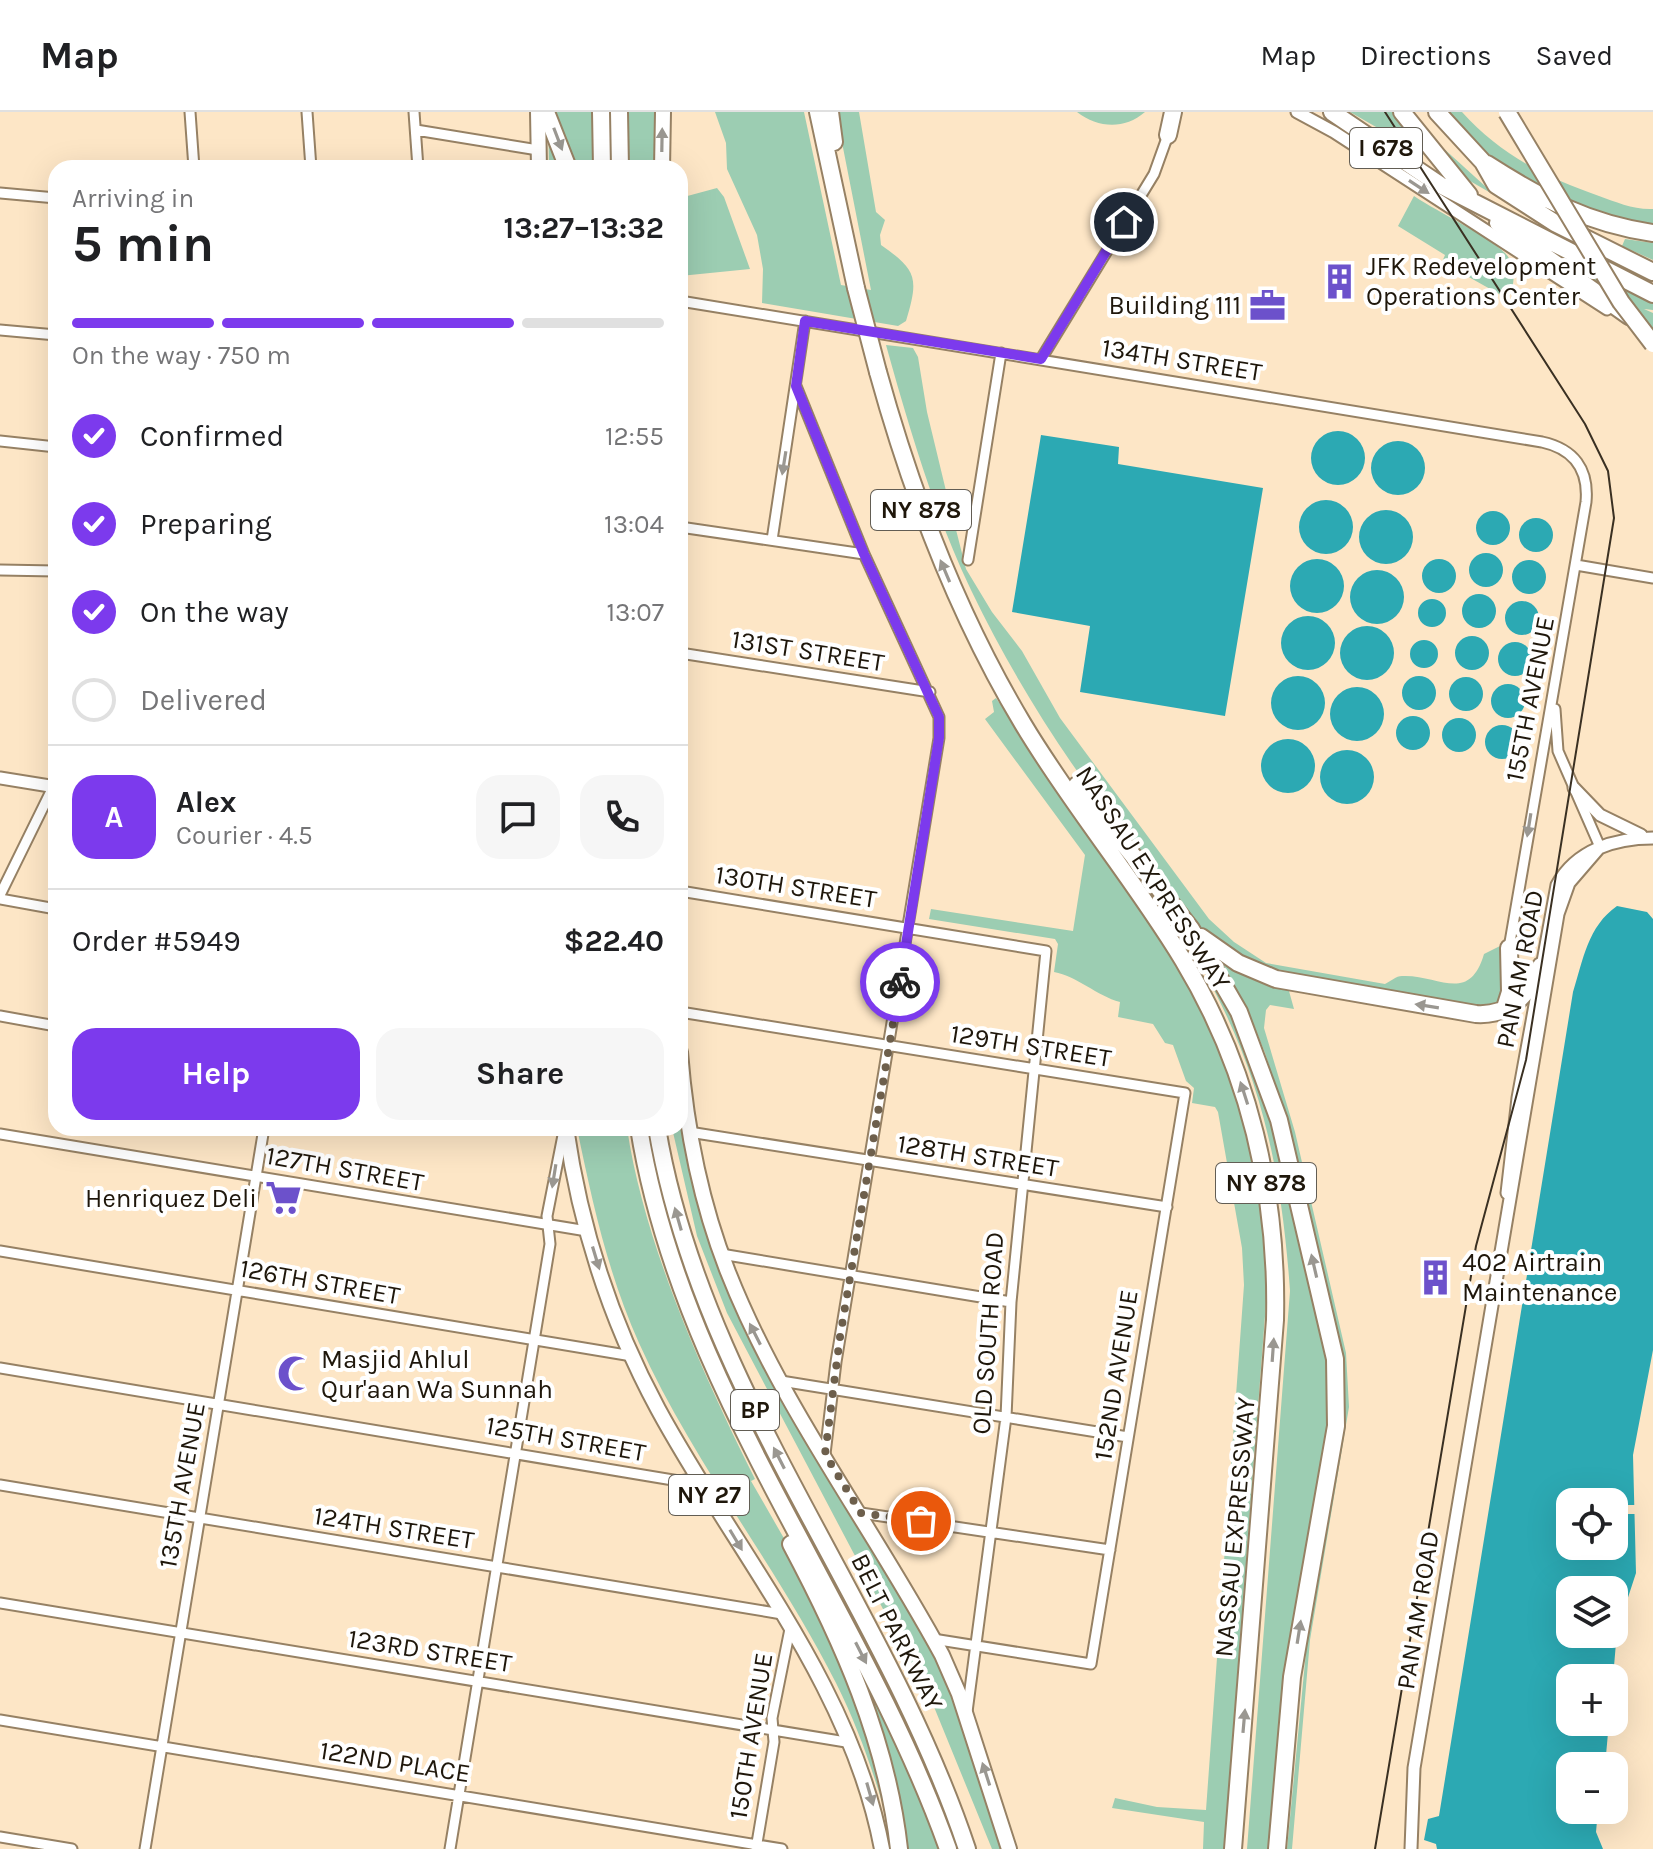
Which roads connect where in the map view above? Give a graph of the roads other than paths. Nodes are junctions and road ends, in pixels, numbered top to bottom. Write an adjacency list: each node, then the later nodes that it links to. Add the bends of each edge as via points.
1 (190, 112): 20 (street)
2 (307, 112): 21 (street)
3 (414, 112): 17 (street)
4 (538, 112): 19 (main road)
5 (546, 112): 24 (highway, one-way to 24)
6 (601, 112): 25 (highway)
7 (619, 112): 26 (highway)
8 (663, 112): 27 (main road, one-way to 8)
9 (818, 112): 34 (highway, NASSAU EXPRESSWAY / NY 878)
10 (830, 112): 34 (highway)
11 (1172, 112): 18 (highway)
12 (1297, 112): 41 (street, one-way to 41)
13 (1332, 112): 29 (highway, I 678)
14 (1402, 112): 32 (highway)
15 (1437, 112): 28 (highway, I 678)
16 (1507, 112): 41 (highway, bridge, via 1621,302)
17 (416, 130): 19 (street); 22 (street)
18 (1168, 135): 43 (street, via 1154,174)
19 (538, 150): 23 (main road)
20 (193, 160)
21 (310, 160)
22 (418, 160)
23 (539, 160)
24 (565, 160)
25 (602, 160)
26 (620, 160)
27 (662, 160)
28 (1483, 162): 33 (highway, via 1559,207); 35 (highway, I 678, via 1496,185 1525,205)
29 (1440, 185): 32 (highway, I 678); 41 (highway, via 1617,307)
30 (0, 193): 31 (street)
31 (48, 197)
32 (1473, 199): 36 (highway, I 678)
33 (1653, 233)
34 (847, 253): 56 (highway, NASSAU EXPRESSWAY / NY 878, one-way to 34, bridge, via 926,524)
35 (1653, 272)
36 (1653, 294)
37 (688, 302): 38 (street, 134TH STREET)
38 (805, 321): 42 (street, 134TH STREET); 44 (street)
39 (0, 330): 40 (street)
40 (48, 334)
41 (1653, 340)
42 (1001, 353): 43 (street, 134TH STREET); 51 (street)
43 (1041, 359): 47 (street, 134TH STREET, via 1542,442)
44 (796, 386): 49 (street, one-way to 49); 50 (street)
45 (0, 441): 46 (street)
46 (48, 446)
47 (1577, 460): 52 (street, 155TH AVENUE, via 1587,494)
48 (688, 528): 49 (street)
49 (772, 540): 50 (street)
50 (864, 554): 58 (street)
51 (968, 560)
52 (1576, 565): 55 (street); 59 (street, 155TH AVENUE)
53 (0, 570): 54 (street)
54 (48, 571)
55 (1653, 578)
56 (978, 642): 70 (highway, via 1093,807); 145 (highway, NASSAU EXPRESSWAY / NY 878, one-way to 56, via 1275,1320 1274,1250 1260,1152 1232,1059 1194,979 1023,725)
57 (688, 654): 58 (street, 131ST STREET)
58 (930, 692): 69 (street, via 939,717 939,738)
59 (1555, 693): 62 (street, via 1556,743); 71 (street, 155TH AVENUE, one-way to 71, via 1541,748)
60 (0, 778): 61 (street)
61 (48, 784)
62 (1574, 788): 64 (street, via 1600,815); 65 (street)
63 (48, 799): 67 (street)
64 (1651, 838): 65 (street)
65 (1600, 847): 73 (street, PAN AM ROAD, via 1572,864 1557,885); 95 (street, PAN AM ROAD, via 1569,883 1558,914)
66 (688, 892): 69 (street, 130TH STREET)
67 (0, 897): 68 (street)
68 (48, 907)
69 (909, 927): 72 (street, 130TH STREET); 78 (street)
70 (1191, 929): 74 (highway, one-way to 70, via 1469,1013 1285,982 1238,963); 146 (highway, one-way to 70, via 1292,1677 1336,1426 1337,1373 1274,1102 1231,994)
71 (1509, 948): 74 (highway, via 1510,992)
72 (1046, 951): 79 (street, OLD SOUTH ROAD)
73 (1541, 966): 74 (highway, via 1521,999); 95 (street, PAN AM ROAD, via 1511,1143)
74 (1504, 1011)
75 (688, 1013): 78 (street, 129TH STREET)
76 (0, 1016): 77 (street)
77 (48, 1025)
78 (890, 1046): 79 (street, 129TH STREET); 89 (street)
79 (1036, 1070): 80 (street, 129TH STREET); 91 (street, OLD SOUTH ROAD)
80 (1185, 1093): 92 (street, 152ND AVENUE)
81 (688, 1123): 82 (main road)
82 (689, 1132): 89 (street, 128TH STREET); 97 (main road)
83 (0, 1134): 90 (street, 127TH STREET)
84 (263, 1136): 90 (street, 135TH AVENUE)
85 (564, 1136): 93 (street, one-way to 93)
86 (567, 1136): 94 (main road, NY 27)
87 (641, 1136): 107 (highway, BELT PARKWAY / BP, via 672,1262)
88 (659, 1136): 129 (highway, BELT PARKWAY / BP, one-way to 88, via 724,1343 680,1226)
89 (869, 1161): 91 (street, 128TH STREET); 98 (street)
90 (256, 1176): 93 (street, 127TH STREET); 99 (street, 135TH AVENUE)
91 (1022, 1185): 92 (street, 128TH STREET); 100 (street, OLD SOUTH ROAD)
92 (1167, 1207): 109 (street, 152ND AVENUE)
93 (548, 1225): 94 (street, 127TH STREET); 101 (street, via 550,1244)
94 (587, 1231): 102 (main road, NY 27, one-way to 102)
95 (1503, 1237): 147 (street, PAN AM ROAD, via 1414,1768)
96 (0, 1251): 99 (street, 126TH STREET)
97 (721, 1254): 98 (street); 104 (main road, one-way to 97)
98 (850, 1276): 100 (street); 105 (street)
99 (236, 1290): 101 (street, 126TH STREET); 106 (street, 135TH AVENUE)
100 (1011, 1302): 108 (street, OLD SOUTH ROAD)
101 (533, 1341): 102 (street, 126TH STREET); 110 (street)
102 (632, 1356): 112 (main road, NY 27)
103 (0, 1368): 106 (street, 125TH STREET)
104 (781, 1381): 105 (street); 111 (main road)
105 (834, 1389): 108 (street); 111 (street)
106 (218, 1404): 110 (street, 125TH STREET); 115 (street, 135TH AVENUE)
107 (734, 1410): 140 (highway, via 775,1512 860,1691 888,1783); 141 (highway, BELT PARKWAY / BP, one-way to 141, via 875,1679)
108 (1006, 1417): 109 (street); 116 (street, OLD SOUTH ROAD)
109 (1128, 1437): 117 (street, 152ND AVENUE)
110 (515, 1453): 112 (street, 125TH STREET, via 679,1481); 118 (street)
111 (825, 1454): 114 (main road)
112 (699, 1478): 120 (main road, NY 27, one-way to 120)
113 (0, 1485): 115 (street, 124TH STREET)
114 (861, 1513): 116 (street); 123 (main road)
115 (199, 1518): 118 (street, 124TH STREET); 122 (street, 135TH AVENUE)
116 (990, 1531): 117 (street); 124 (street, OLD SOUTH ROAD)
117 (1110, 1550): 124 (street, 152ND AVENUE, via 1091,1664)
118 (496, 1567): 120 (street, 124TH STREET); 125 (street)
119 (0, 1603): 122 (street, 123RD STREET)
120 (782, 1614): 121 (main road, NY 27)
121 (790, 1629): 128 (street, 150TH AVENUE); 130 (main road, NY 27)
122 (178, 1632): 125 (street, 123RD STREET); 131 (street, 135TH AVENUE)
123 (933, 1639): 124 (street); 126 (main road)
124 (977, 1647): 126 (street, OLD SOUTH ROAD)
125 (478, 1681): 128 (street, 123RD STREET); 132 (street)
126 (967, 1716): 144 (main road, one-way to 126)
127 (0, 1720): 131 (street, 122ND PLACE)
128 (773, 1731): 130 (street, 123RD STREET); 134 (street, 150TH AVENUE)
129 (924, 1739): 142 (highway, BELT PARKWAY / BP); 143 (highway, via 963,1805)
130 (852, 1743): 139 (main road, NY 27, one-way to 139)
131 (162, 1746): 132 (street, 122ND PLACE); 136 (street, 135TH AVENUE)
132 (459, 1795): 134 (street, 122ND PLACE); 137 (street)
133 (0, 1837): 135 (street)
134 (757, 1847): 138 (street, 122ND PLACE)
135 (72, 1849)
136 (145, 1849)
137 (450, 1849)
138 (782, 1849)
139 (882, 1849)
140 (899, 1849)
141 (948, 1849)
142 (967, 1849)
143 (978, 1849)
144 (1009, 1849)
145 (1233, 1849)
146 (1277, 1849)
147 (1411, 1849)

